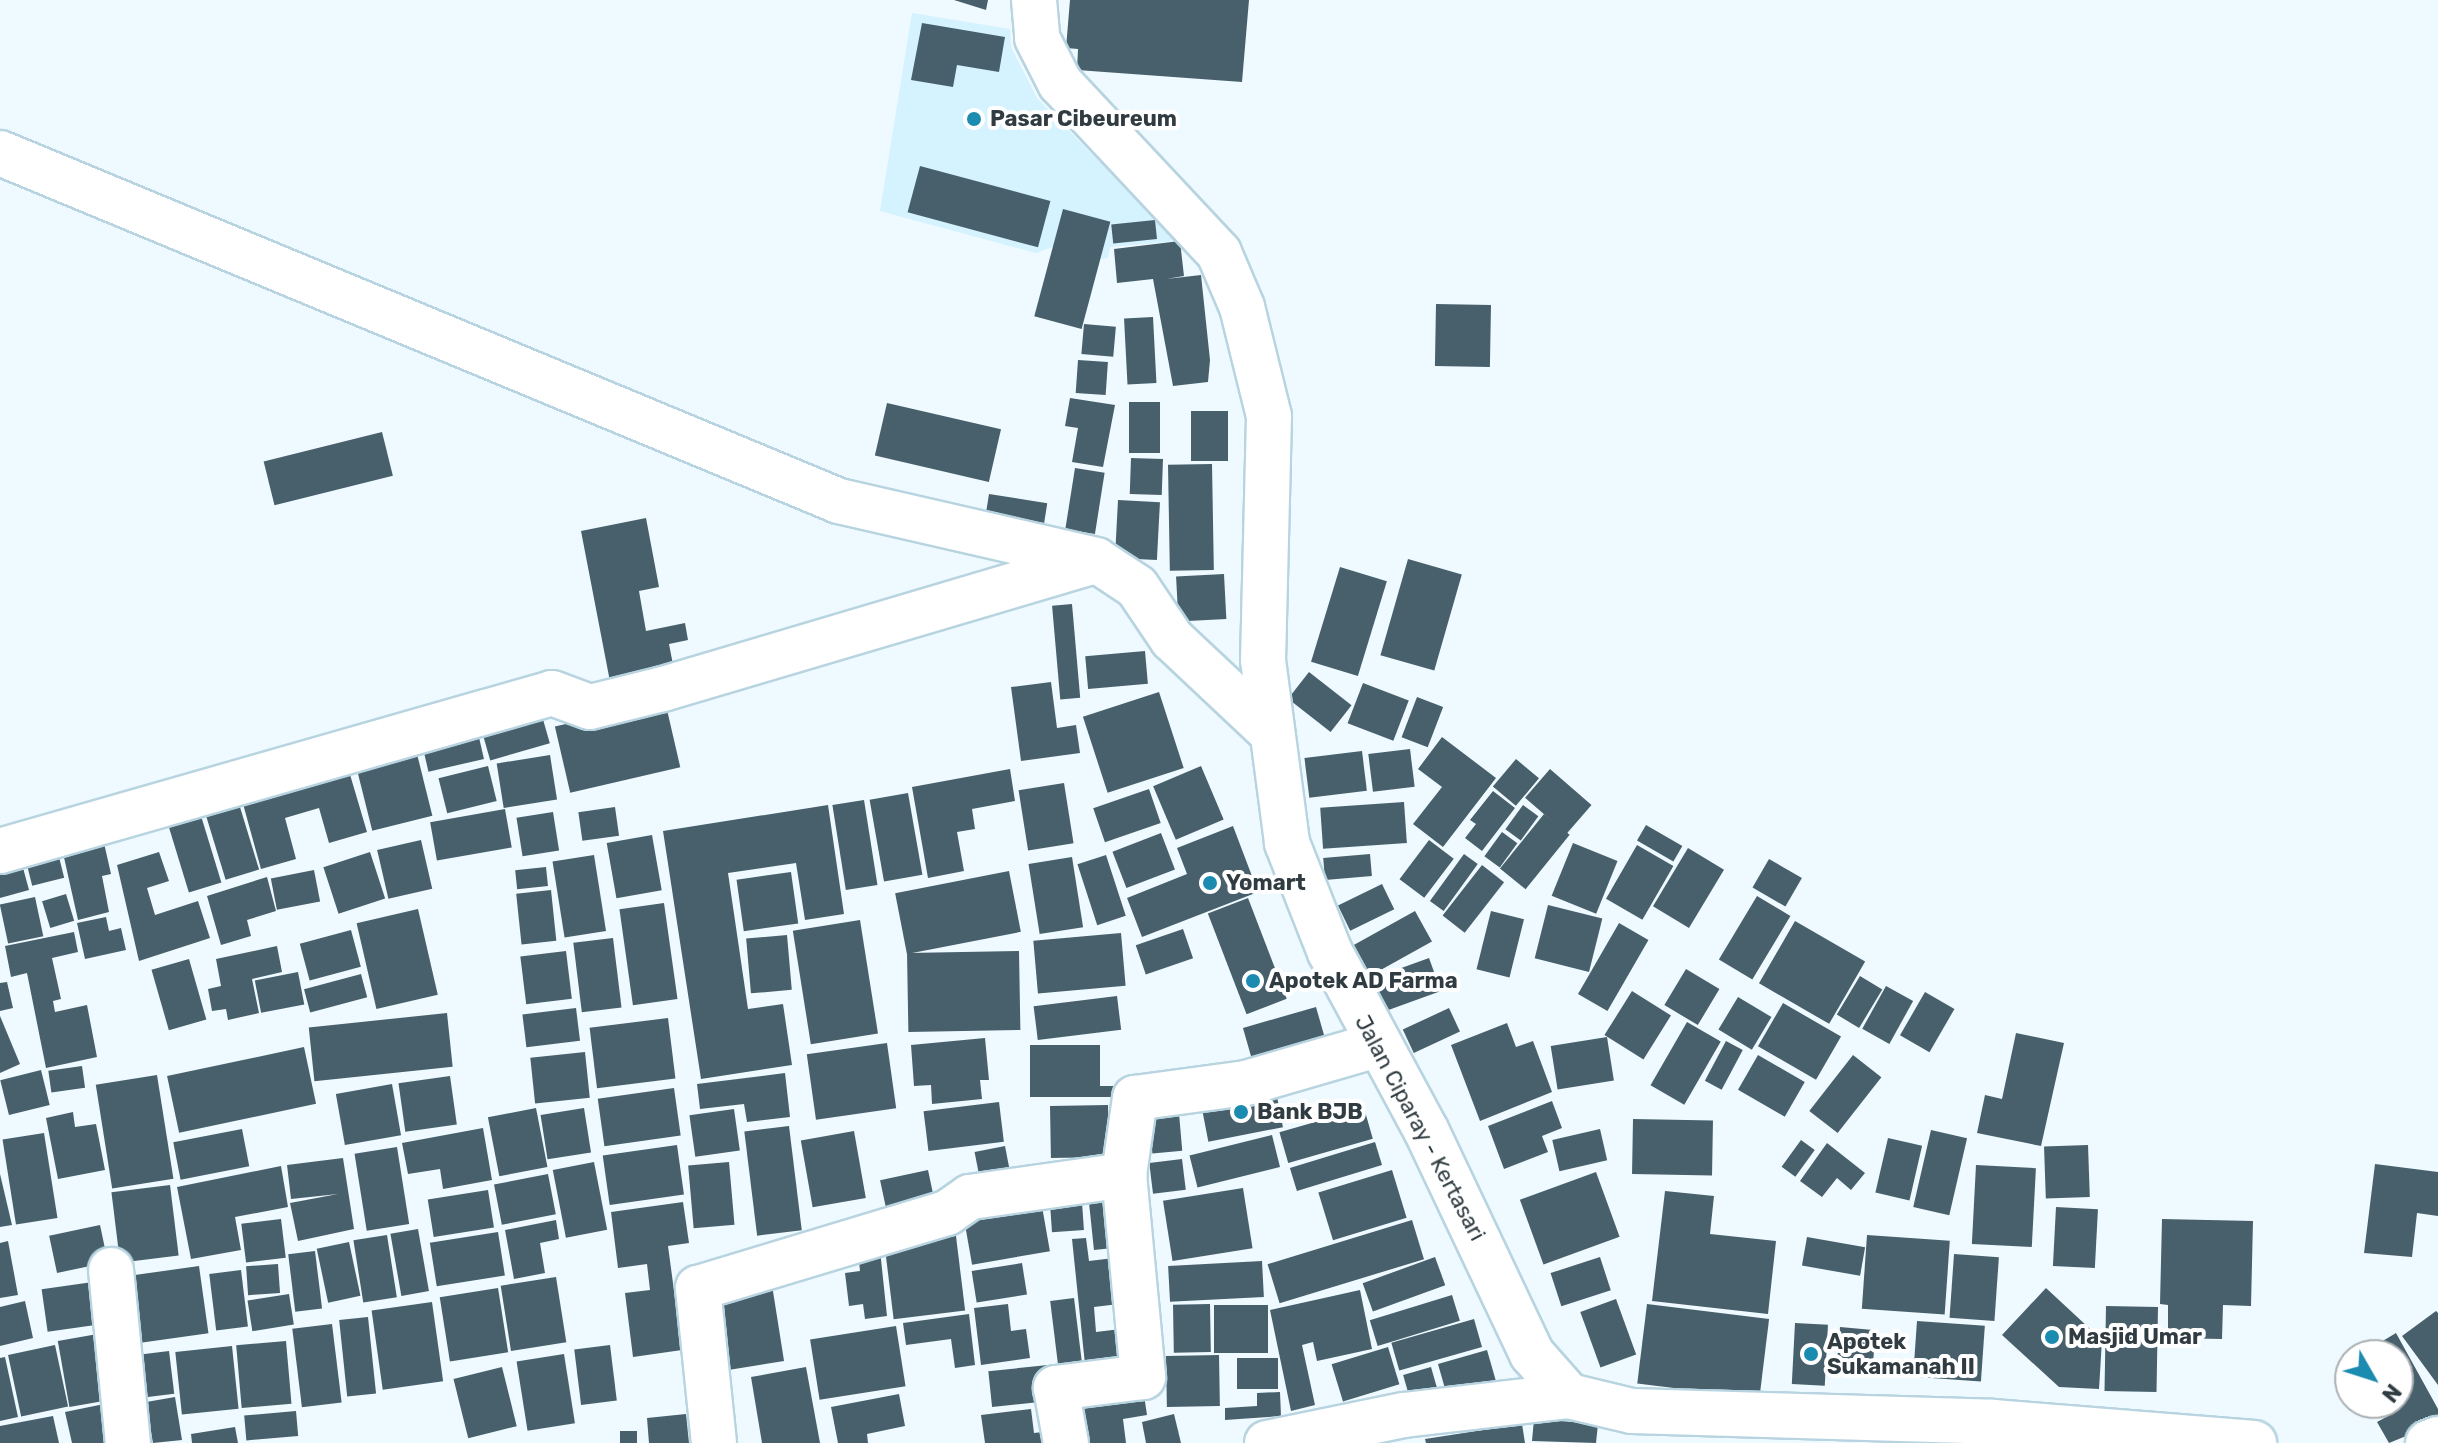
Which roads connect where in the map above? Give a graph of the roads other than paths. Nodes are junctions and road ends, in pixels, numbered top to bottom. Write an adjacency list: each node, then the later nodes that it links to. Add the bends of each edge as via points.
1 (1034, 0): 4 (street, Jalan Ciparay - Kertasari, via 1037,38 1060,83 1219,253 1259,358 1273,465 1263,660)
2 (0, 153): 3 (street, via 839,501)
3 (1096, 560): 4 (street, via 1137,587 1172,639); 5 (street, via 663,689 590,707 552,693)
4 (1268, 729): 6 (street, Jalan Ciparay - Kertasari, via 1287,843 1324,939)
5 (0, 851)
6 (1377, 1045): 7 (street, via 1246,1083 1135,1098); 9 (street, Jalan Ciparay - Kertasari, via 1432,1143 1515,1324)
7 (1124, 1175): 13 (street, via 970,1197 947,1213 698,1288); 14 (street, via 1143,1377 1056,1388)
8 (111, 1270): 12 (street)
9 (1569, 1396): 10 (street, via 1668,1415 1876,1416); 15 (street, via 1404,1415)
10 (2078, 1436): 16 (street)
11 (2438, 1439): 17 (street)
12 (128, 1443)
13 (714, 1443)
14 (1066, 1443)
15 (1267, 1443)
16 (2254, 1443)
17 (2428, 1443)

